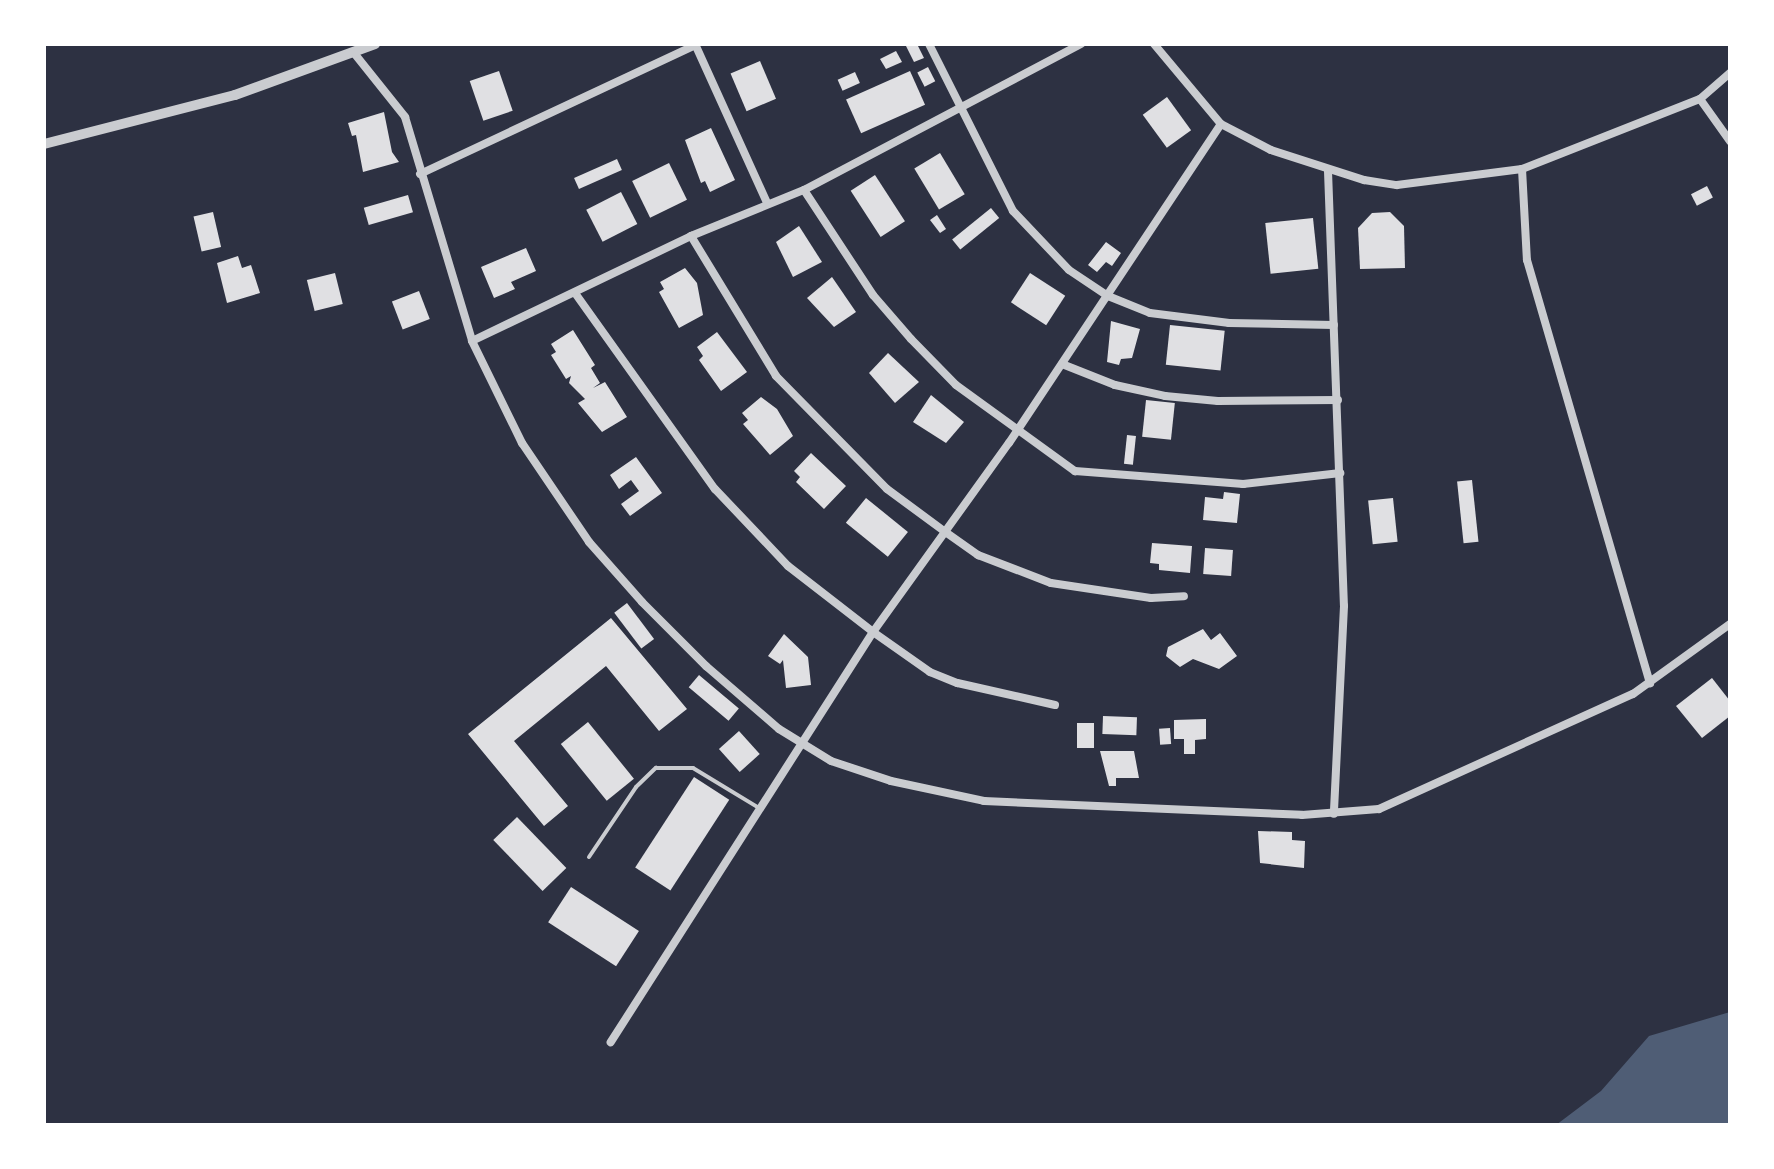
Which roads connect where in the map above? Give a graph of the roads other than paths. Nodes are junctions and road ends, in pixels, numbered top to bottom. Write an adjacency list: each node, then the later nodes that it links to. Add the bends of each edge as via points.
1 (375, 44): 6 (street)
2 (695, 44): 15 (street); 17 (street)
3 (929, 44): 9 (street)
4 (1081, 44): 9 (street)
5 (1154, 44): 10 (street)
6 (354, 53): 12 (street, via 235,95); 15 (street, via 405,117)
7 (1730, 73): 8 (street)
8 (1700, 99): 11 (street); 13 (street)
9 (960, 105): 16 (street); 20 (street, via 1025,228 1069,270)
10 (1221, 124): 14 (street); 20 (street)
11 (1730, 141)
12 (44, 144)
13 (1522, 169): 14 (street, via 1397,185); 31 (street, via 1527,260)
14 (1328, 171): 21 (street)
15 (420, 174): 22 (street)
16 (804, 190): 17 (street); 25 (street, via 873,295 911,339 956,385)
17 (767, 203): 18 (street)
18 (691, 236): 19 (street); 27 (street, via 776,376 887,489)
19 (575, 293): 22 (street); 30 (street, via 715,489 788,566)
20 (1108, 296): 21 (street, via 1186,320); 23 (street)
21 (1334, 325): 24 (street)
22 (472, 341): 33 (street, via 522,443 589,542 706,666)
23 (1062, 364): 24 (street, via 1115,385 1165,396); 25 (street)
24 (1338, 400): 26 (street)
25 (1018, 430): 26 (street, via 1063,464 1087,473 1243,484); 27 (street)
26 (1340, 473): 35 (street, via 1344,606)
27 (944, 531): 28 (street, via 989,561 1051,583 1151,598); 30 (street)
28 (1184, 596)
29 (1730, 624): 31 (street)
30 (873, 632): 32 (street, via 930,672 957,683); 33 (street)
31 (1650, 683): 35 (street, via 1413,796 1379,809)
32 (1055, 705)
33 (798, 745): 34 (street); 35 (street, via 891,781 984,801)
34 (759, 808): 36 (lane, via 693,768 656,768 636,787); 37 (street)
35 (1334, 814)
36 (589, 857)
37 (611, 1042)

